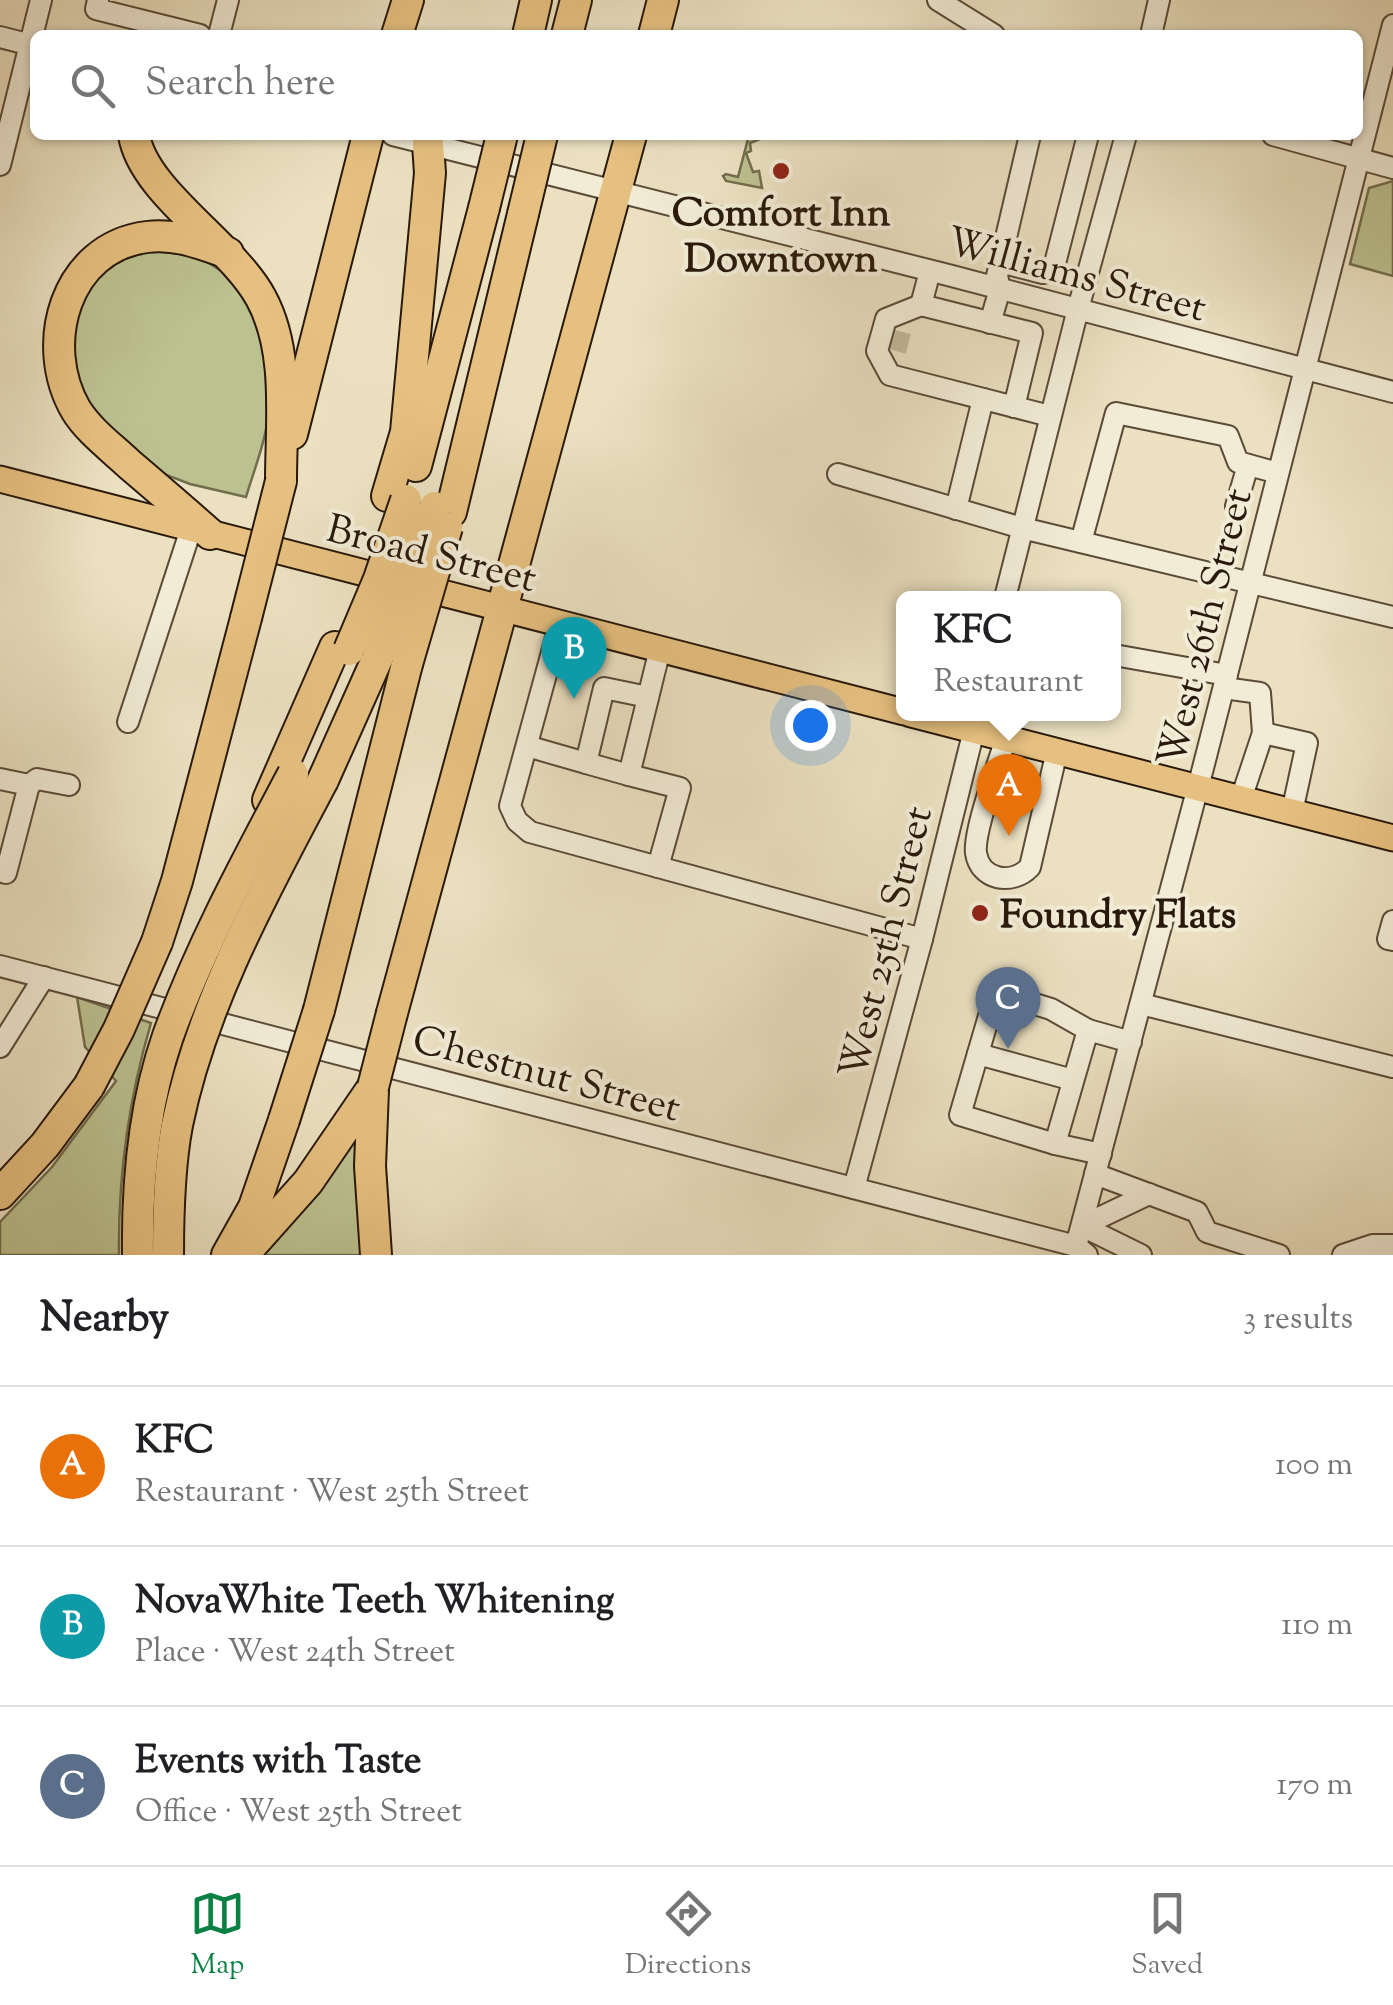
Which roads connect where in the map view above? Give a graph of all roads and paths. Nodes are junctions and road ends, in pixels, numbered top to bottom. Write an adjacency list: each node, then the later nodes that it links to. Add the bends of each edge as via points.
1 (41, 0): 11 (street)
2 (98, 0): 12 (street, via 96,8)
3 (228, 0): 13 (street)
4 (408, 0): 14 (highway)
5 (536, 0): 15 (highway)
6 (576, 0): 16 (highway)
7 (663, 0): 17 (highway)
8 (938, 0): 18 (street)
9 (1159, 0): 19 (street)
10 (1393, 25): 34 (street, West 26th Street)
11 (35, 30)
12 (181, 30)
13 (220, 30)
14 (399, 30)
15 (529, 30)
16 (568, 30)
17 (655, 30)
18 (986, 30)
19 (1152, 30)
20 (0, 37): 21 (street)
21 (30, 45)
22 (30, 53): 35 (street)
23 (135, 140): 38 (highway, via 149,172)
24 (412, 140): 32 (street, Williams Street)
25 (501, 140): 57 (highway, bridge)
26 (541, 140): 57 (highway, bridge, via 522,214)
27 (629, 140): 37 (highway)
28 (1029, 140): 39 (street)
29 (1087, 140): 39 (street, via 1053,270)
30 (1125, 140): 42 (street)
31 (1291, 140): 34 (street)
32 (428, 144): 37 (street, Williams Street); 57 (highway, via 406,432)
33 (365, 146): 56 (highway)
34 (1359, 159): 36 (street); 46 (street, West 26th Street)
35 (0, 165)
36 (1393, 168)
37 (617, 191): 40 (street, Williams Street); 65 (highway)
38 (228, 254): 56 (highway, via 261,297 278,342); 61 (highway, via 188,239 122,242 98,257 64,302 57,339 76,410)
39 (1000, 262): 41 (street)
40 (930, 270): 41 (street, Williams Street); 43 (street)
41 (1000, 289): 42 (street, Williams Street); 44 (street)
42 (1078, 309): 46 (street, Williams Street); 51 (street)
43 (910, 314): 44 (street); 47 (street, via 886,319 877,351)
44 (990, 322): 50 (street, via 1032,333)
45 (896, 350): 47 (street)
46 (1305, 370): 48 (street, Williams Street); 53 (street, West 26th Street)
47 (890, 375): 49 (street)
48 (1393, 392)
49 (983, 398): 50 (street); 59 (street)
50 (1014, 407): 51 (street)
51 (1050, 416): 60 (street)
52 (1248, 466): 53 (street); 58 (street); 62 (street, via 1238,462 1228,436 1116,413)
53 (1278, 473): 63 (street, West 26th Street)
54 (838, 474): 59 (street)
55 (0, 480): 61 (main road, Broad Street)
56 (280, 481): 112 (highway, bridge, via 157,942 89,1086)
57 (420, 504): 69 (highway, bridge); 69 (highway, bridge, via 380,578)
58 (1236, 506)
59 (956, 509): 60 (street)
60 (1022, 528): 62 (street); 64 (street)
61 (200, 531): 65 (main road, Broad Street); 74 (street)
62 (1081, 542): 63 (street)
63 (1251, 582): 66 (street); 71 (street, West 26th Street)
64 (1007, 591)
65 (501, 608): 67 (main road, Broad Street); 108 (highway, bridge)
66 (1393, 617)
67 (560, 623): 68 (main road, Broad Street); 78 (street)
68 (660, 649): 72 (street); 73 (main road, Broad Street)
69 (367, 654): 81 (highway); 118 (highway, bridge, via 372,799 319,1010 254,1206)
70 (1121, 657): 71 (street)
71 (1225, 681): 76 (street, via 1260,694); 86 (street, West 26th Street)
72 (648, 697): 80 (street, via 604,688); 82 (street)
73 (896, 710)
74 (128, 722)
75 (976, 722): 77 (main road, Broad Street); 91 (street, West 25th Street)
76 (1263, 732): 87 (street); 89 (street, via 1307,743)
77 (1006, 738): 79 (main road, Broad Street); 88 (street)
78 (526, 746): 80 (street); 94 (street, via 510,806 517,821 530,832)
79 (1057, 751): 86 (main road, Broad Street); 90 (street)
80 (586, 763): 82 (street)
81 (300, 773): 116 (highway, bridge, via 234,886 168,1039 149,1116); 117 (highway, bridge, via 193,1065 177,1127)
82 (629, 775): 94 (street, via 680,788)
83 (0, 779): 84 (street)
84 (28, 785): 85 (street, via 37,779); 95 (street, via 6,873)
85 (69, 785)
86 (1198, 788): 87 (main road, Broad Street); 101 (street, West 26th Street)
87 (1241, 799): 89 (main road, Broad Street)
88 (987, 807): 90 (street, via 987,860 999,869 1020,864 1030,827); 93 (street)
89 (1292, 812): 92 (main road, Broad Street)
90 (1041, 816): 93 (street, via 1030,867 1018,877 985,872)
91 (947, 837): 93 (street); 97 (street, West 25th Street)
92 (1393, 838)
93 (976, 846)
94 (658, 867): 97 (street)
95 (0, 872)
96 (1393, 921): 98 (street)
97 (922, 939): 111 (street, West 25th Street)
98 (1393, 940)
99 (0, 966): 100 (street, Chestnut Street)
100 (44, 978): 104 (street); 111 (street, Chestnut Street)
101 (1140, 1004): 103 (street, West 26th Street); 106 (street)
102 (1088, 1030): 103 (street); 105 (street, via 1051,1009 996,992); 107 (street)
103 (1130, 1042): 110 (street, West 26th Street)
104 (0, 1047)
105 (978, 1054): 107 (street); 109 (street, via 960,1116)
106 (1393, 1067)
107 (1073, 1080): 109 (street)
108 (373, 1087): 119 (highway, via 308,1182); 120 (highway)
109 (1055, 1144): 110 (street)
110 (1098, 1164): 113 (street); 114 (street, West 26th Street)
111 (854, 1188): 114 (street, Chestnut Street)
112 (0, 1194)
113 (1149, 1194): 114 (street); 122 (street, via 1198,1212 1207,1232)
114 (1081, 1242): 121 (street, Chestnut Street)
115 (1393, 1245): 123 (street)
116 (138, 1255)
117 (168, 1255)
118 (227, 1255)
119 (243, 1255)
120 (376, 1255)
121 (1141, 1255)
122 (1279, 1255)
123 (1342, 1255)

